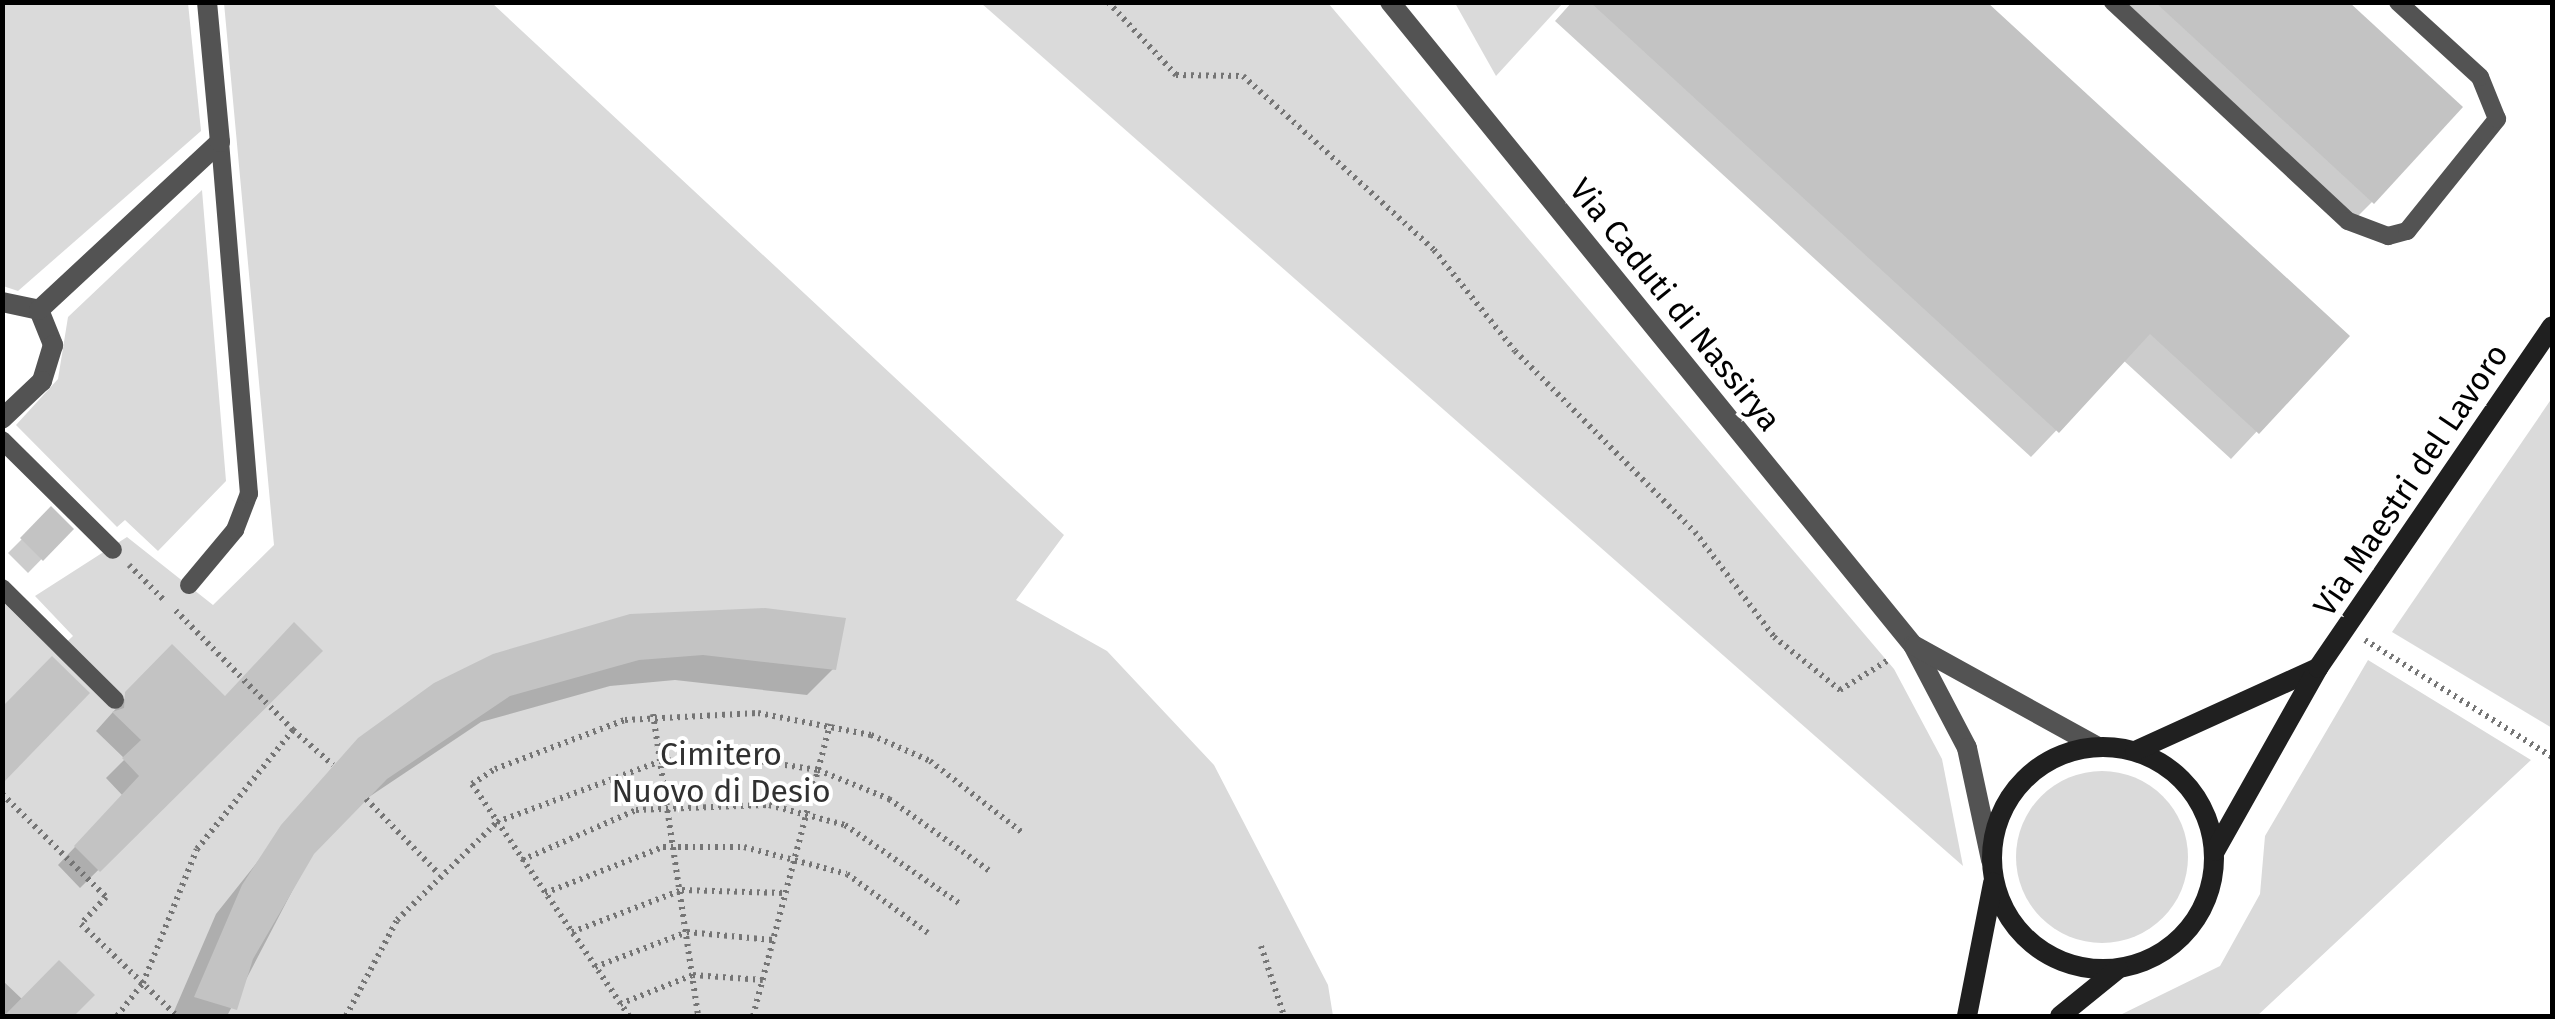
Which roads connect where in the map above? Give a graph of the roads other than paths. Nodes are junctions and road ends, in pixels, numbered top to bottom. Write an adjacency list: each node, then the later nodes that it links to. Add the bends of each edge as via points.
1 (207, 2): 5 (street)
2 (1390, 2): 14 (street, Via Caduti di Nassirya)
3 (2113, 2): 4 (lane, via 2348,221 2388,236 2407,231 2497,119 2480,77)
4 (2398, 2)
5 (220, 142): 7 (street); 12 (lane, via 249,494 236,530)
6 (2, 302): 7 (street)
7 (39, 310): 9 (street, via 54,345 50,367)
8 (2552, 326): 15 (main road, Via Maestri del Lavoro)
9 (2, 420)
10 (2, 440): 11 (lane)
11 (114, 550)
12 (189, 585)
13 (2, 588): 16 (lane)
14 (1913, 644): 17 (street, Via Caduti di Nassirya); 20 (street, Via Caduti di Nassirya, via 1966,748)
15 (2318, 668): 18 (main road, Via Maestri del Lavoro); 19 (main road, Via Maestri del Lavoro)
16 (114, 700)
17 (2096, 746): 18 (main road); 20 (main road, via 2063,753 2010,795)
18 (2135, 751): 19 (main road, via 2191,788)
19 (2215, 851): 21 (main road, via 2199,915 2164,950)
20 (1992, 870): 21 (main road, via 2009,920 2038,950 2076,967); 22 (main road)
21 (2118, 969): 23 (main road)
22 (1967, 1016)
23 (2060, 1016)

